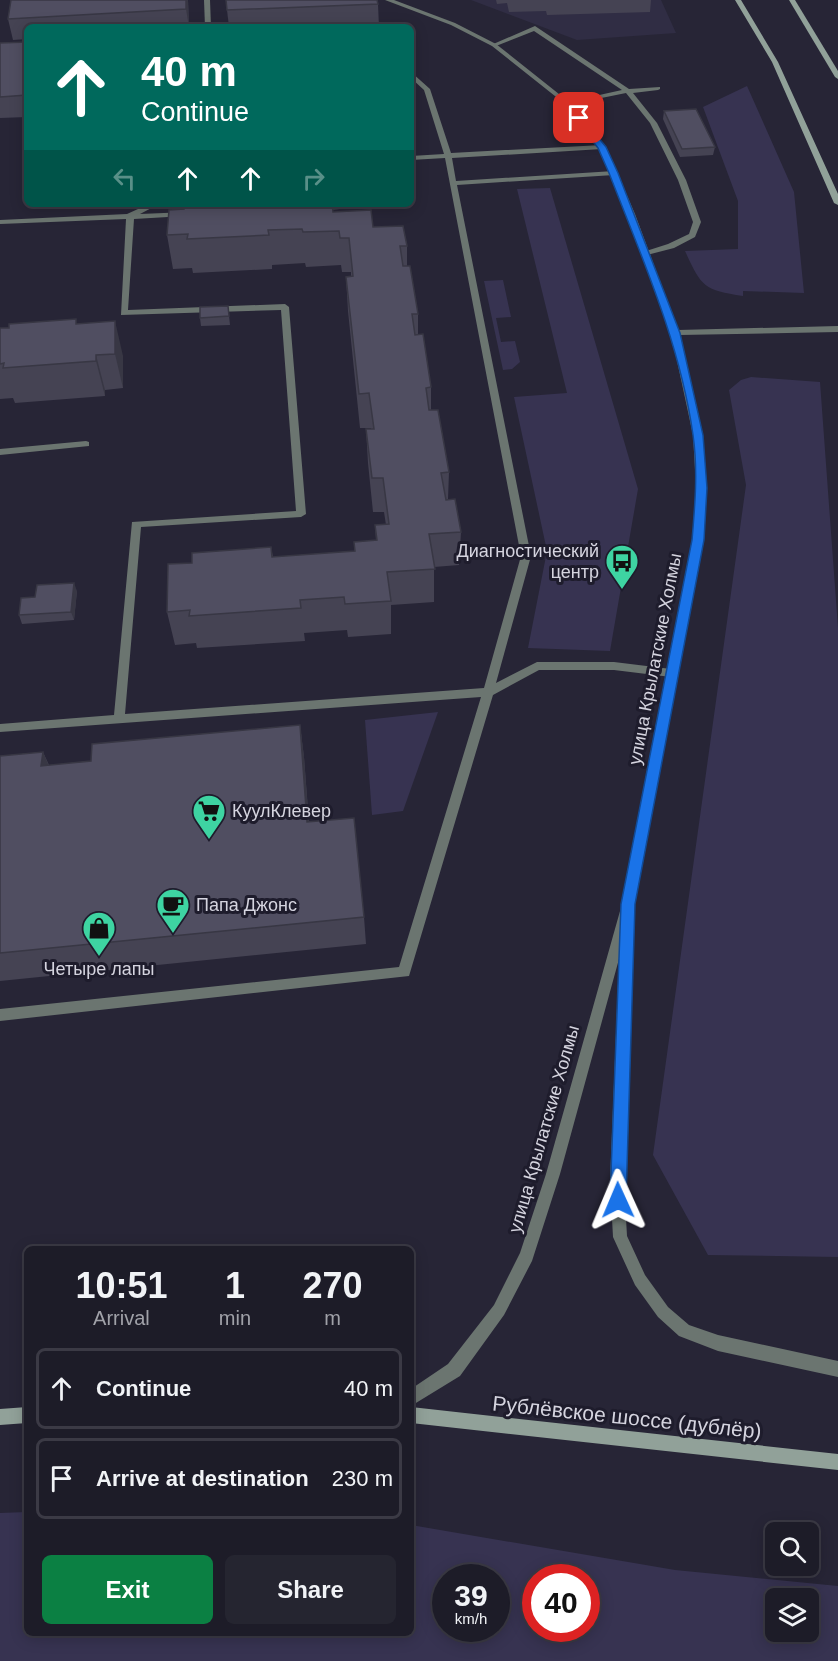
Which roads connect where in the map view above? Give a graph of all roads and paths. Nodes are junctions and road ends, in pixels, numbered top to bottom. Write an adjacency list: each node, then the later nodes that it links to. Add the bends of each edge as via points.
1 (207, 0): 5 (street)
2 (388, 0): 6 (street, улица Крылатские Холмы, via 453,24)
3 (738, 0): 17 (main road, via 775,62)
4 (792, 0): 8 (main road)
5 (208, 24)
6 (494, 45): 10 (street, via 535,28); 11 (street, улица Крылатские Холмы)
7 (414, 77): 13 (street, via 427,89)
8 (838, 77)
9 (658, 88): 10 (street)
10 (628, 91): 11 (street); 24 (street, via 653,123 682,180 697,222 692,235)
11 (567, 104): 12 (street, улица Крылатские Холмы)
12 (602, 147): 13 (street); 15 (street, улица Крылатские Холмы)
13 (448, 156): 14 (street); 16 (street)
14 (414, 158)
15 (614, 173): 16 (street); 24 (street, улица Крылатские Холмы)
16 (453, 183): 30 (street, via 526,556)
17 (838, 202)
18 (148, 207): 22 (street)
19 (336, 207): 20 (street)
20 (314, 208)
21 (189, 214): 22 (street)
22 (130, 215): 23 (street); 31 (street, via 124,313 285,307 301,514 136,524)
23 (0, 222)
24 (646, 254): 26 (street, улица Крылатские Холмы)
25 (838, 329): 26 (street)
26 (675, 333): 29 (street, улица Крылатские Холмы, via 698,435 701,488 698,540)
27 (86, 444): 28 (street)
28 (0, 452)
29 (671, 673): 30 (street, via 614,666 537,666); 33 (street, улица Крылатские Холмы)
30 (489, 692): 31 (street); 34 (street, via 404,972)
31 (119, 719): 32 (street)
32 (0, 728)
33 (628, 904): 35 (street, via 617,1182 620,1237 640,1281 663,1312 684,1331 718,1343); 36 (street, улица Крылатские Холмы, via 527,1256 499,1310 454,1370)
34 (0, 1015)
35 (838, 1369)
36 (414, 1396)
37 (24, 1415): 39 (main road)
38 (414, 1415): 40 (main road, Рублёвское шоссе (дублёр))
39 (0, 1417)
40 (838, 1462)

